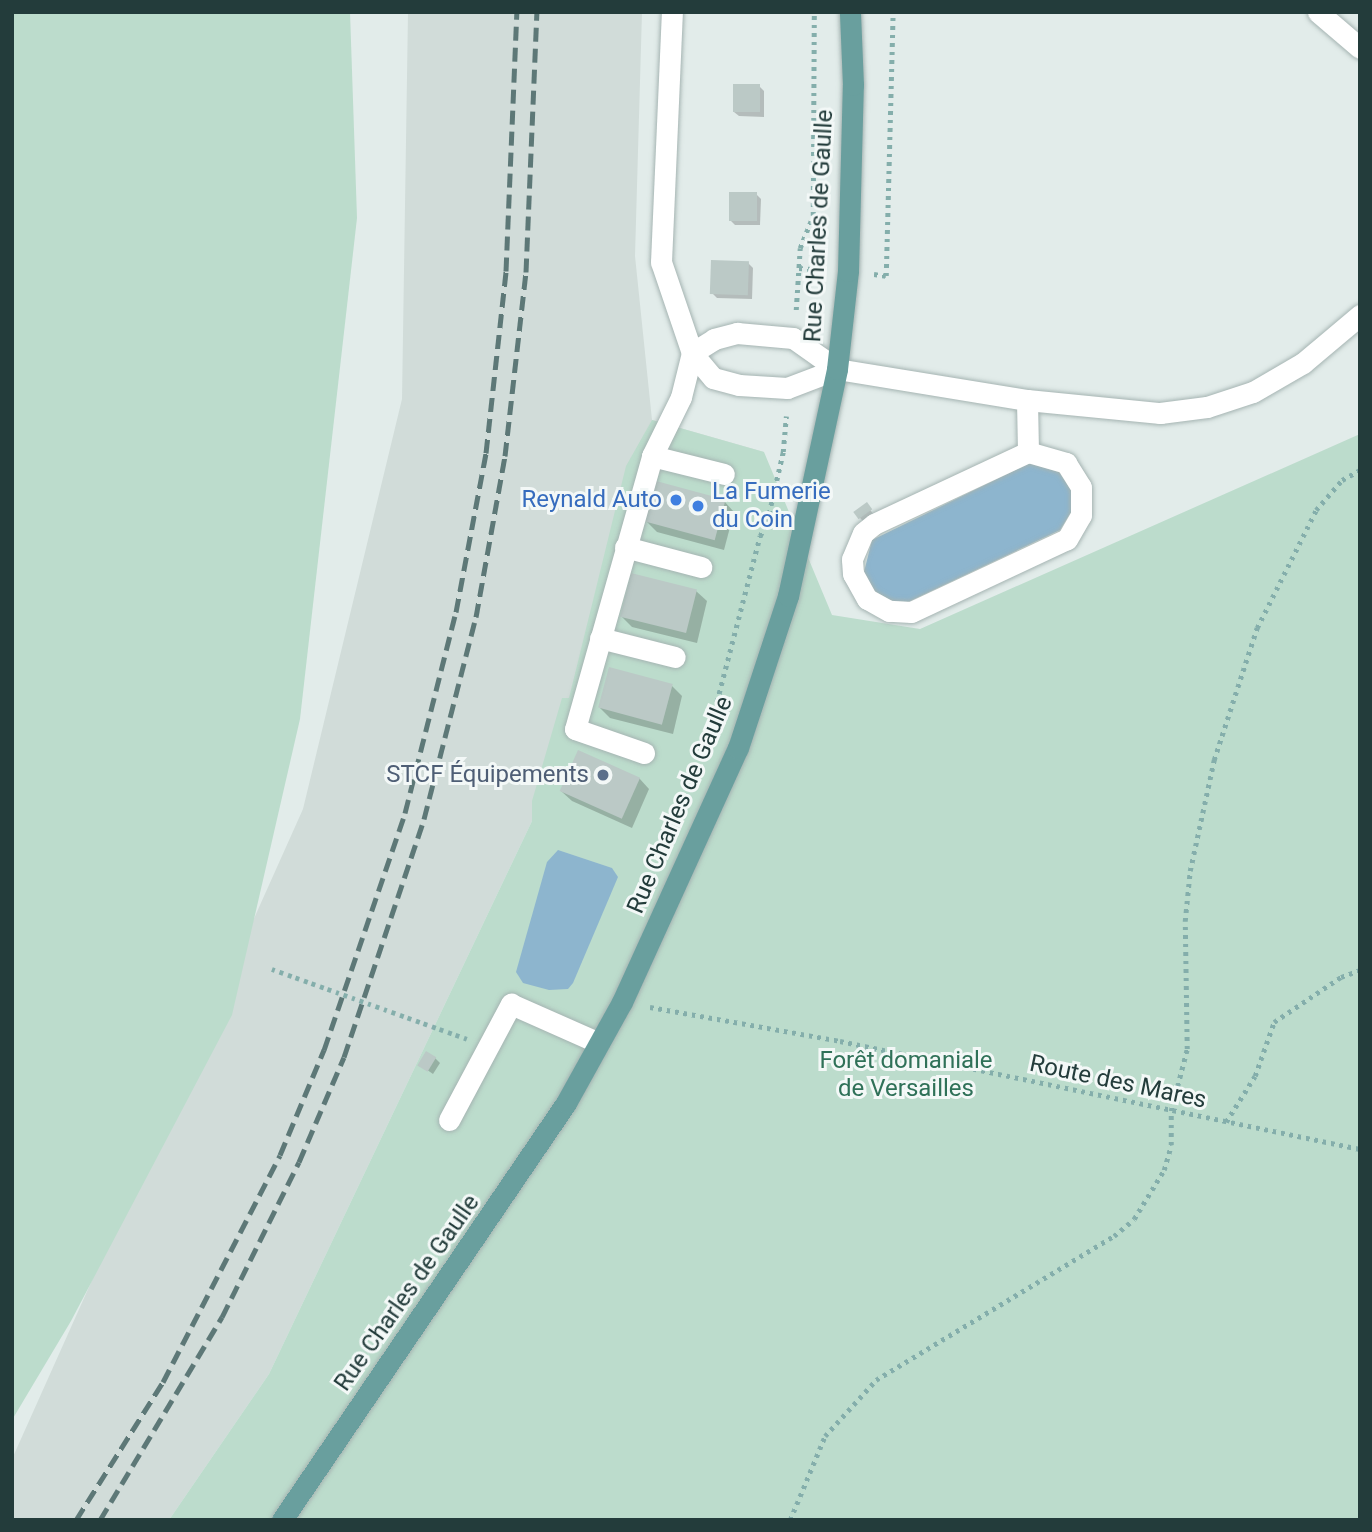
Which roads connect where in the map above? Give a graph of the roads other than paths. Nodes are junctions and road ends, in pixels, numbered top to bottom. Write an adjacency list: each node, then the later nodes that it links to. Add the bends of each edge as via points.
1 (672, 12): 6 (lane, via 661,262)
2 (850, 12): 7 (main road, Rue Charles de Gaulle, via 853,85 848,271)
3 (1318, 12): 4 (lane)
4 (1360, 48)
5 (1360, 315): 8 (lane, via 1303,363 1253,392 1207,407 1160,413)
6 (692, 353): 7 (lane, via 714,339 737,333 793,338); 7 (lane, via 713,378 739,385 787,388); 10 (lane, via 681,397)
7 (837, 369): 8 (lane); 17 (main road, Rue Charles de Gaulle, via 788,596 738,748)
8 (1027, 400): 9 (lane)
9 (1028, 452): 9 (lane, via 863,533 856,545 853,574 867,599 889,611 911,612 1067,538 1081,515 1081,487 1066,463)
10 (652, 456): 11 (lane); 12 (lane)
11 (724, 474)
12 (625, 548): 13 (lane); 14 (lane)
13 (701, 567)
14 (600, 638): 15 (lane); 16 (lane, via 575,729)
15 (675, 657)
16 (644, 752)
17 (599, 1043): 18 (lane, via 511,1004); 19 (main road, Rue Charles de Gaulle, via 522,1172)
18 (449, 1120)
19 (282, 1520)

